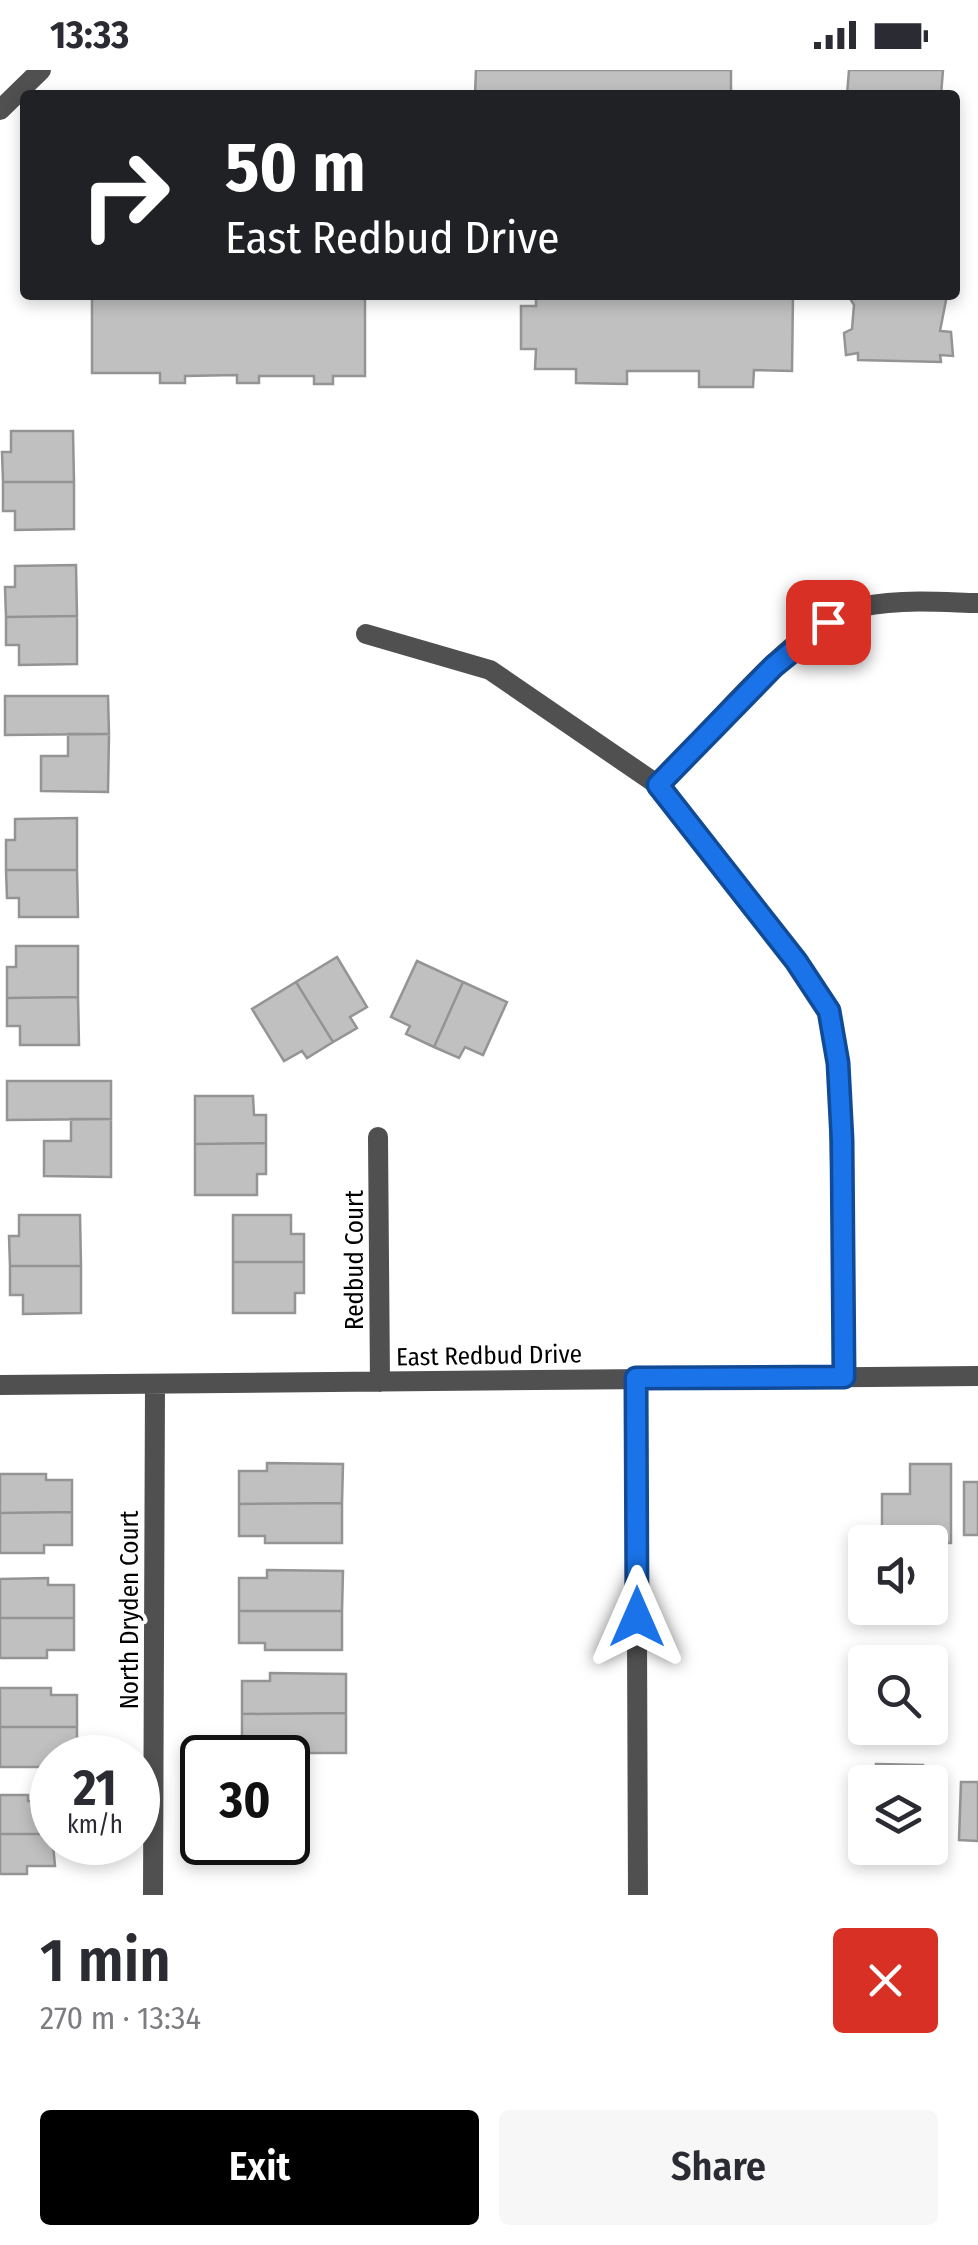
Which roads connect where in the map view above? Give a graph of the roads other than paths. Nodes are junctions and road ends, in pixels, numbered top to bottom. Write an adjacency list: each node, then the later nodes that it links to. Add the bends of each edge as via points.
1 (41, 70): 3 (street)
2 (20, 90): 4 (street)
3 (20, 90)
4 (0, 110)
5 (978, 603): 7 (street, via 894,602 845,610 774,666)
6 (366, 634): 7 (street, via 490,670)
7 (658, 785): 10 (street, via 829,1011 842,1140)
8 (378, 1137): 12 (street, Redbud Court)
9 (978, 1376): 10 (street, East Redbud Drive)
10 (844, 1377): 11 (street, East Redbud Drive)
11 (636, 1378): 12 (street, East Redbud Drive); 16 (street)
12 (380, 1382): 14 (street, East Redbud Drive)
13 (0, 1385): 14 (street, East Redbud Drive)
14 (155, 1385): 15 (street, North Dryden Court)
15 (153, 1895)
16 (638, 1895)

